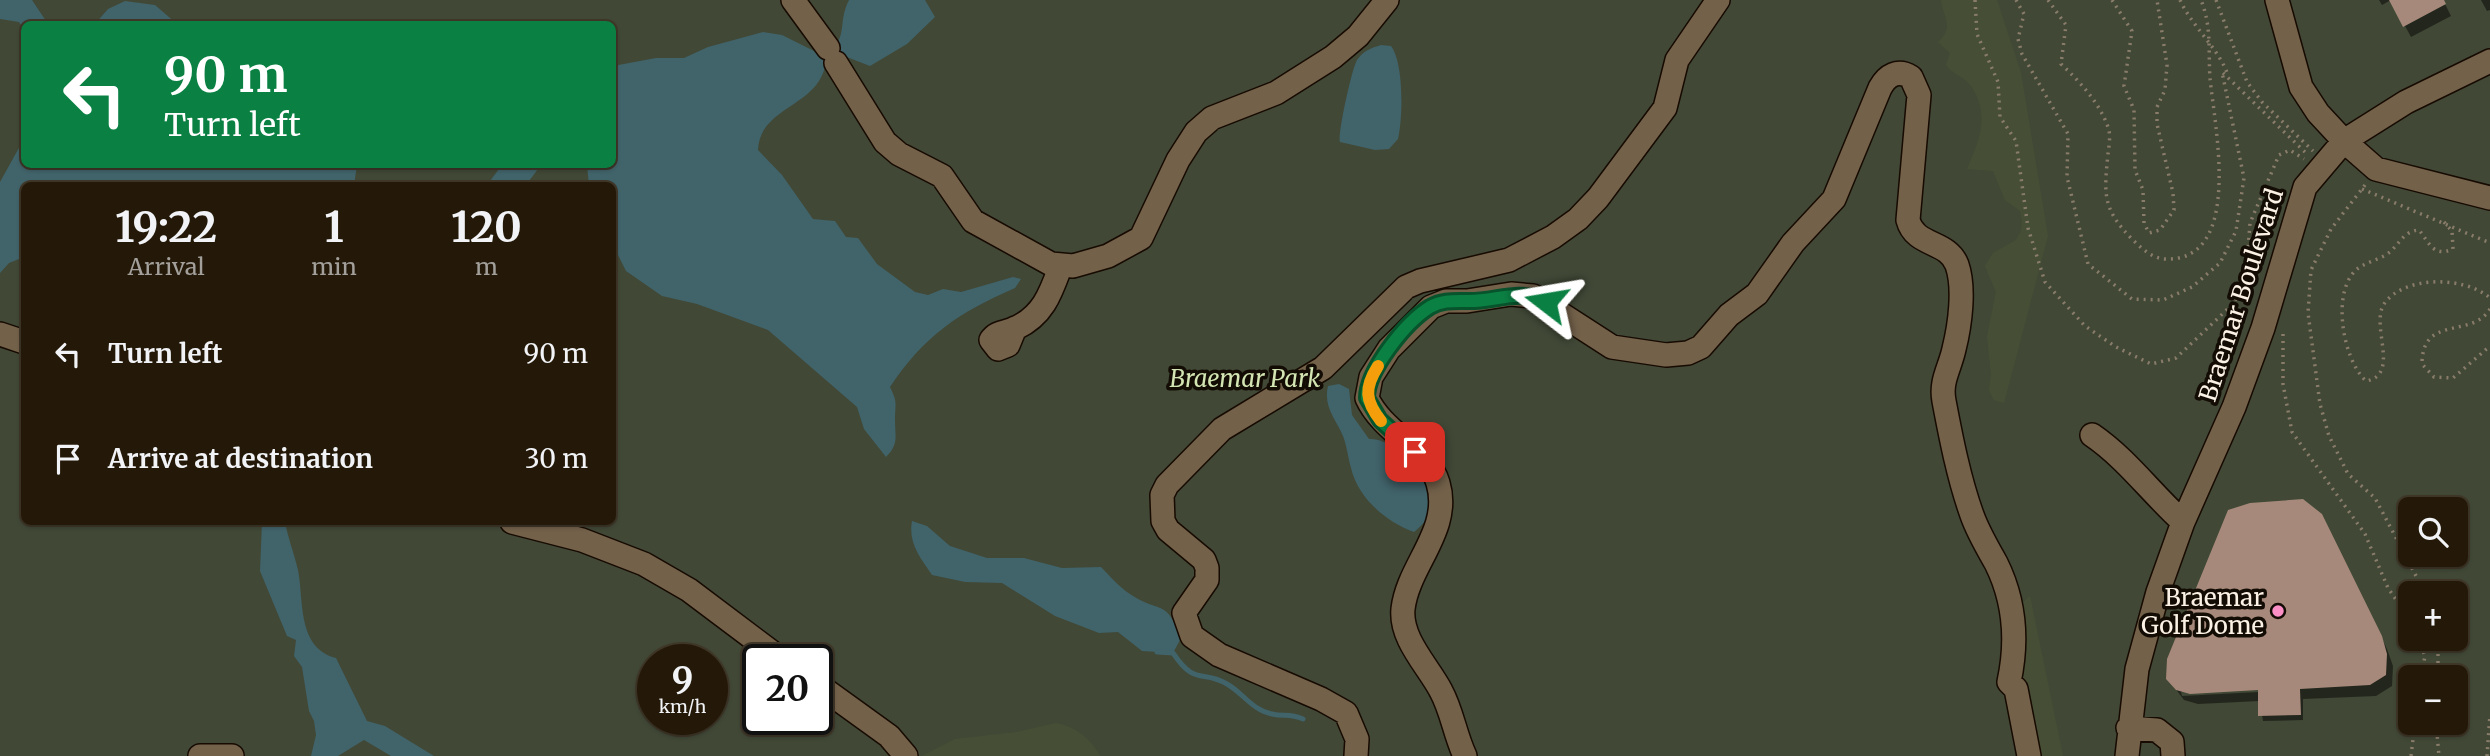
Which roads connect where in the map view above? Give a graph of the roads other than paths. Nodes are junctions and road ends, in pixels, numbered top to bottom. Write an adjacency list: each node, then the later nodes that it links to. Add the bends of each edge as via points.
1 (793, 0): 8 (street, via 885,142 942,176 973,221 1044,261)
2 (1387, 0): 8 (street, via 1358,36 1333,57 1276,93 1212,118 1196,132 1141,238 1097,260)
3 (1717, 0): 21 (street, via 1678,60 1665,108 1578,219 1509,260 1406,287 1323,368 1222,429 1176,474 1162,495 1168,530 1204,560 1207,568 1207,580 1184,612 1192,636 1219,655 1346,713 1357,739)
4 (2277, 0): 6 (street, via 2301,87)
5 (2490, 61): 6 (street, Braemar Boulevard, via 2406,102)
6 (2344, 141): 7 (street, via 2376,169); 13 (street, Braemar Boulevard, via 2305,187 2263,328)
7 (2490, 198)
8 (1061, 265): 9 (street, via 1045,306)
9 (1015, 328)
10 (0, 334): 11 (street)
11 (21, 341)
12 (2092, 435): 13 (street, via 2119,454)
13 (2183, 522): 17 (street, Braemar Boulevard, via 2137,668)
14 (524, 525): 15 (street, via 582,540 644,564 690,590)
15 (761, 644)
16 (833, 696): 20 (street, via 889,736)
17 (2128, 727): 24 (street, Braemar Boulevard); 25 (street, via 2157,730 2172,742)
18 (200, 756): 19 (street)
19 (232, 756)
20 (906, 756)
21 (1356, 756)
22 (1465, 756): 23 (street, via 1441,691 1403,620 1403,608 1438,523 1442,500 1438,480 1380,420 1367,398 1371,377 1389,349 1430,307 1511,294 1546,302 1612,347 1666,355 1701,347 1729,315 1757,294 1793,243 1834,199 1880,88 1891,75 1900,73 1911,77 1919,95 1908,220 1918,238 1948,251 1959,274 1956,341 1943,378 1943,398 1971,512 2010,599 2015,629 2009,682 2016,690)
23 (2029, 756)
24 (2127, 756)
25 (2173, 756)

